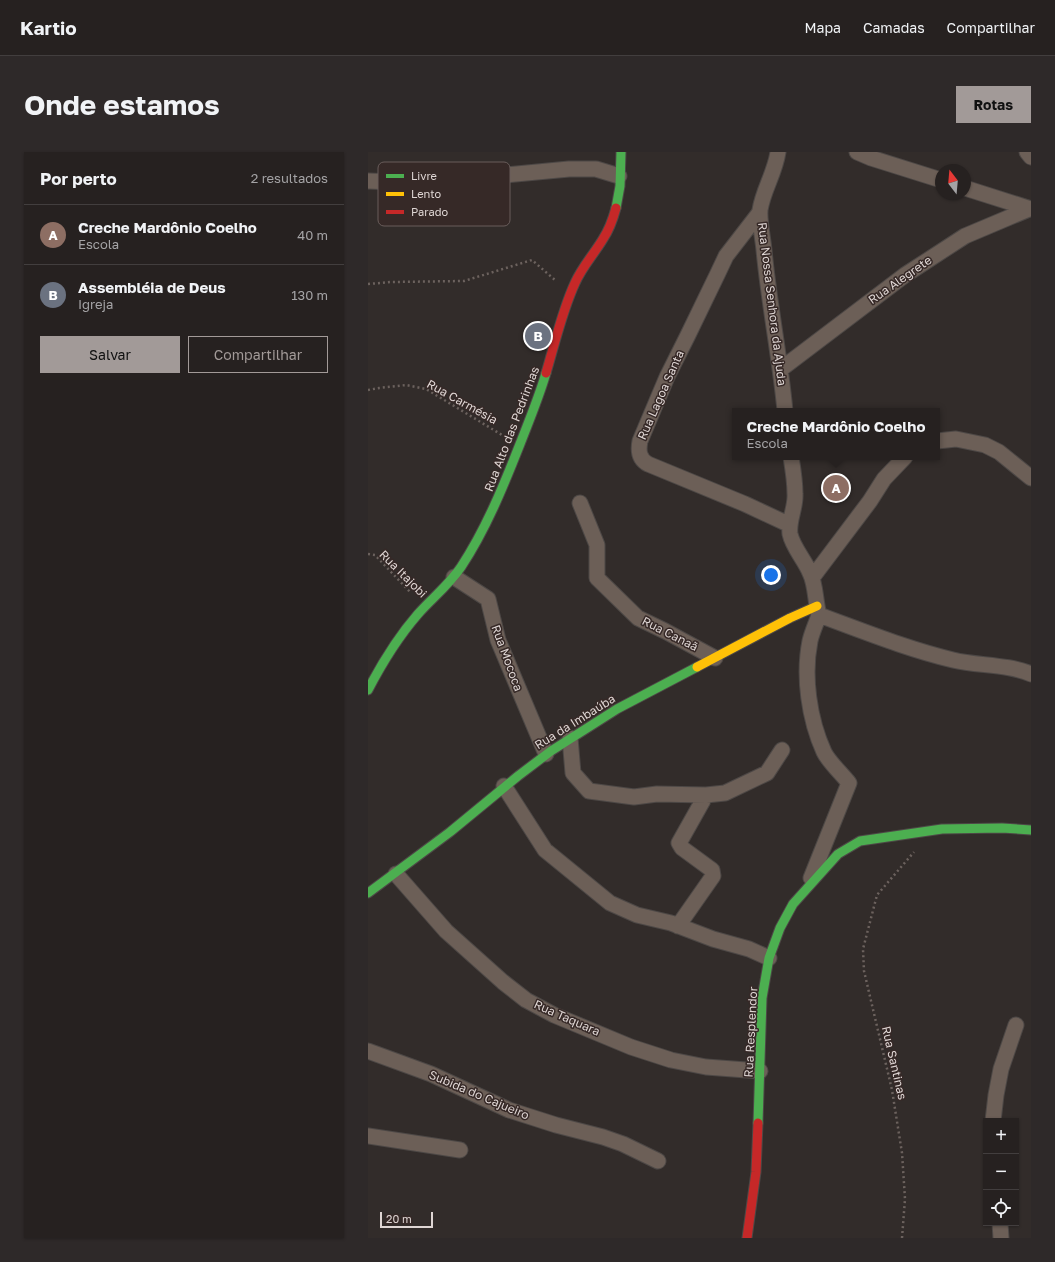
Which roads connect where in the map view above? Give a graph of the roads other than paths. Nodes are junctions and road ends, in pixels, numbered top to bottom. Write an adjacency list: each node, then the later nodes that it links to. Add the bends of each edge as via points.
1 (621, 152): 7 (street, Rua Alto das Pedrinhas)
2 (778, 152): 13 (street, Rua Nossa Senhora da Ajuda)
3 (857, 152): 8 (street)
4 (1028, 152): 5 (street)
5 (1031, 157)
6 (510, 175): 7 (street, via 596,169)
7 (619, 176): 22 (street, Rua Alto das Pedrinhas, via 616,205 609,228 572,287 550,364 508,478 476,544)
8 (935, 178)
9 (368, 181): 10 (street)
10 (378, 181)
11 (971, 190): 12 (street)
12 (1030, 209): 14 (street, Rua Alegrete, via 965,236 905,275)
13 (760, 212): 14 (street, Rua Nossa Senhora da Ajuda); 21 (street, Rua Lagoa Santa, via 726,256 667,377 640,441 639,452 641,459 648,464)
14 (780, 369): 15 (street, Rua Nossa Senhora da Ajuda)
15 (785, 408)
16 (940, 440): 19 (street, via 956,439 985,445 999,452)
17 (791, 460): 21 (street, via 796,494)
18 (902, 460): 23 (street, via 884,479)
19 (1031, 478)
20 (580, 503): 25 (street, Rua Canaã, via 597,545 597,578 638,618)
21 (790, 525): 23 (street, via 790,534)
22 (454, 577): 27 (street, Rua Alto das Pedrinhas, via 414,619 385,659); 30 (street, Rua Mococa, via 488,600 498,640)
23 (812, 578): 24 (street)
24 (818, 611): 25 (street, Rua da Imbaúba, via 790,618); 26 (street, via 894,642 944,658); 35 (street, via 810,641 808,696 824,753 849,783)
25 (715, 658): 28 (street, Rua da Imbaúba, via 634,700)
26 (1031, 674)
27 (368, 690)
28 (570, 738): 30 (street, Rua da Imbaúba); 32 (street, via 573,773 589,791 634,797 657,794)
29 (782, 750): 32 (street, via 767,773 725,793)
30 (546, 754): 31 (street, Rua da Imbaúba)
31 (504, 786): 34 (street, Rua da Imbaúba); 37 (street, via 545,850 576,876 610,903 637,915)
32 (706, 795): 37 (street, via 679,843 712,870 713,876)
33 (1031, 830): 35 (street, Rua Resplendor, via 942,829 860,841 838,854)
34 (396, 874): 36 (street, Rua da Imbaúba); 41 (street, Rua Taquara, via 446,931 526,1000 554,1015 671,1060 706,1067)
35 (808, 888): 38 (street, Rua Resplendor, via 793,904 780,928)
36 (368, 893)
37 (678, 926): 38 (street)
38 (769, 958): 41 (street, Rua Resplendor, via 762,998)
39 (1016, 1024): 42 (street, via 1001,1069)
40 (368, 1052): 45 (street, Subida do Cajueiro, via 431,1074 509,1110 603,1137)
41 (760, 1071): 47 (street, Rua Resplendor, via 756,1172)
42 (993, 1118)
43 (368, 1136): 44 (street)
44 (460, 1150)
45 (658, 1161)
46 (1000, 1226): 48 (street)
47 (747, 1238)
48 (1001, 1238)

